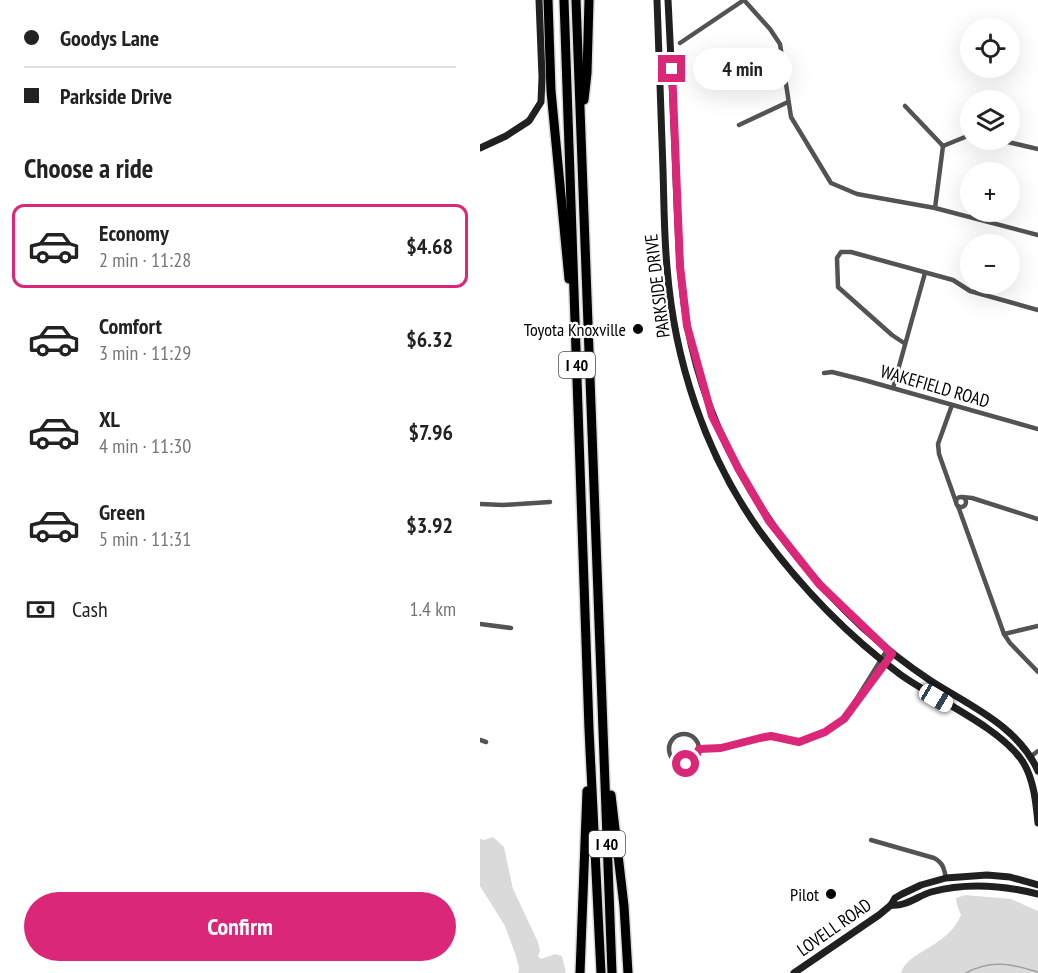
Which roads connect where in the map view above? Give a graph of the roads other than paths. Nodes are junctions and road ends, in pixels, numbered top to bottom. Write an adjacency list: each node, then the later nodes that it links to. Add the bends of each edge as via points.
1 (539, 0): 17 (street, via 540,102 529,121)
2 (546, 0): 25 (highway)
3 (564, 0): 25 (highway, I 40)
4 (576, 0): 12 (highway, I 40)
5 (589, 0): 12 (highway, via 587,73)
6 (657, 0): 41 (street, PARKSIDE DRIVE, via 667,268 675,328 696,407 727,475 759,529 809,592)
7 (669, 0): 40 (street, PARKSIDE DRIVE, via 680,267 687,326 712,416 769,521 819,584)
8 (744, 0): 9 (street); 10 (street, via 780,44)
9 (680, 43)
10 (788, 102): 13 (street); 19 (street, via 791,117 831,183 857,194)
11 (905, 106): 16 (street)
12 (580, 120): 43 (highway, I 40)
13 (739, 125)
14 (960, 139): 16 (street)
15 (1020, 145): 18 (street)
16 (943, 146): 19 (street)
17 (480, 148)
18 (1038, 149)
19 (935, 208): 20 (street)
20 (1038, 234)
21 (925, 273): 22 (street, via 959,282 970,291); 23 (street); 23 (street, via 843,250 837,255 838,287)
22 (1038, 310)
23 (904, 343): 26 (street)
24 (824, 373): 26 (street, WAKEFIELD ROAD)
25 (577, 376): 44 (highway, I 40)
26 (893, 388): 27 (street, WAKEFIELD ROAD)
27 (952, 405): 28 (street, WAKEFIELD ROAD); 29 (street, via 938,444)
28 (1038, 429)
29 (952, 490): 30 (street); 34 (street)
30 (961, 497): 32 (street); 34 (street); 34 (street, via 966,501)
31 (550, 502): 33 (street)
32 (981, 502): 34 (street); 35 (street)
33 (480, 504)
34 (960, 505): 39 (street)
35 (1038, 519)
36 (480, 624): 38 (street)
37 (1038, 626): 39 (street)
38 (511, 628)
39 (1004, 634): 42 (street)
40 (890, 652): 41 (street); 49 (street, PARKSIDE DRIVE, via 1002,726)
41 (883, 661): 47 (street, via 844,719 825,732 799,742 771,736); 50 (street, PARKSIDE DRIVE, via 1002,739)
42 (1038, 672)
43 (603, 715): 62 (highway, I 40); 63 (highway)
44 (589, 729): 60 (highway); 61 (highway, I 40)
45 (480, 740): 46 (street)
46 (486, 742)
47 (699, 749): 47 (street, via 696,740 683,734 671,741 668,750 672,759 686,764 695,759)
48 (1038, 751): 49 (street)
49 (1031, 756): 50 (street); 51 (street, PARKSIDE DRIVE)
50 (1023, 762): 52 (street, PARKSIDE DRIVE)
51 (1038, 771)
52 (1037, 806): 53 (street, PARKSIDE DRIVE)
53 (1038, 823)
54 (871, 840): 55 (street, via 934,858 941,862)
55 (946, 878): 56 (street, LOVELL ROAD, via 987,875); 57 (street); 59 (street, LOVELL ROAD, via 902,894)
56 (1038, 885)
57 (947, 888): 58 (street, LOVELL ROAD, via 986,885); 59 (street, LOVELL ROAD, via 899,906)
58 (1038, 894)
59 (891, 905): 64 (street, LOVELL ROAD)
60 (580, 973)
61 (601, 973)
62 (612, 973)
63 (628, 973)
64 (794, 973)

